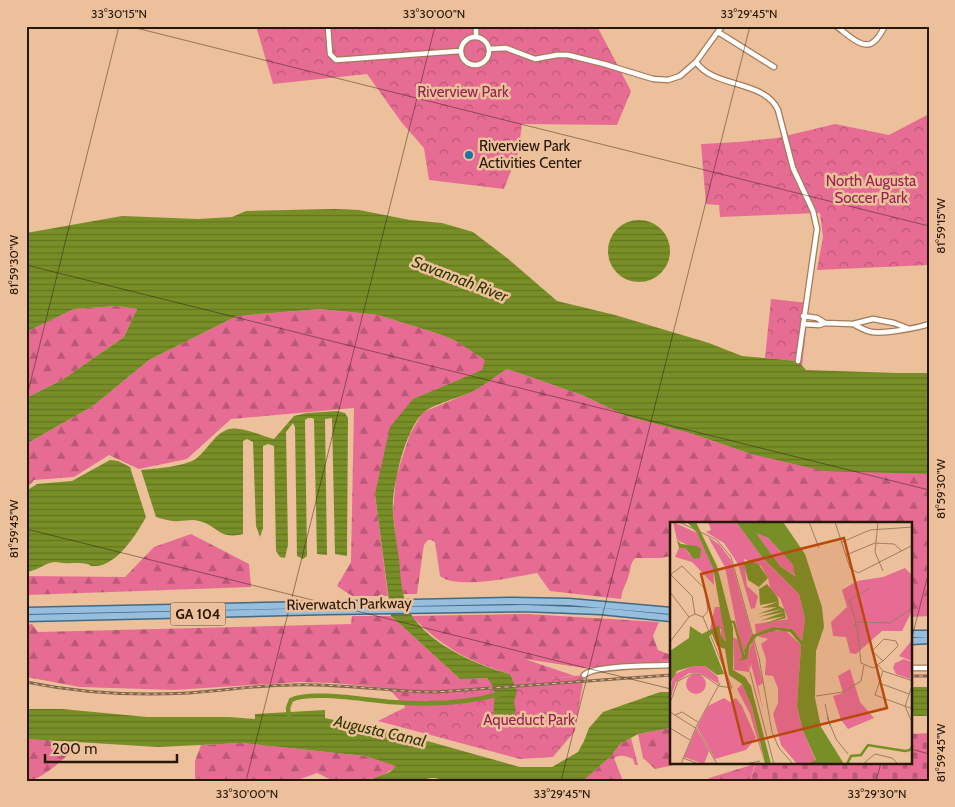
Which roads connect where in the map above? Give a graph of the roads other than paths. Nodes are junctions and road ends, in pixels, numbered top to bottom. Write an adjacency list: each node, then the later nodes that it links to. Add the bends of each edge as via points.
1 (328, 26): 9 (street, via 330,54 336,60)
2 (476, 26): 7 (street)
3 (722, 26): 6 (street)
4 (836, 26): 5 (street, via 866,45 874,42)
5 (885, 26)
6 (718, 32): 10 (street); 11 (street)
7 (476, 36): 8 (street, via 485,41); 9 (street, via 467,39)
8 (489, 49): 9 (street, via 487,58 476,66 466,63); 10 (street, via 506,48 535,58 568,56 658,80 680,76)
9 (460, 51)
10 (696, 62): 12 (street, via 707,73 769,98 778,110 791,160 813,211 817,229)
11 (774, 67)
12 (804, 316): 13 (street); 14 (street)
13 (825, 322): 14 (street, via 820,325); 15 (street)
14 (803, 324): 20 (street)
15 (853, 324): 18 (street, via 873,319); 18 (street, via 872,332)
16 (929, 324): 17 (street)
17 (923, 326): 18 (street); 19 (street)
18 (907, 328)
19 (929, 328)
20 (798, 361)
21 (26, 611): 22 (main road, Riverwatch Parkway / GA 104, via 448,601 569,602)
22 (670, 611)
23 (26, 618): 24 (main road, Riverwatch Parkway / GA 104, via 524,608)
24 (670, 618)
25 (912, 634): 26 (main road)
26 (929, 634)
27 (912, 640): 28 (main road)
28 (929, 640)
29 (670, 665): 32 (street, via 603,669 588,671)
30 (912, 668): 31 (street)
31 (929, 668)
32 (584, 675)

